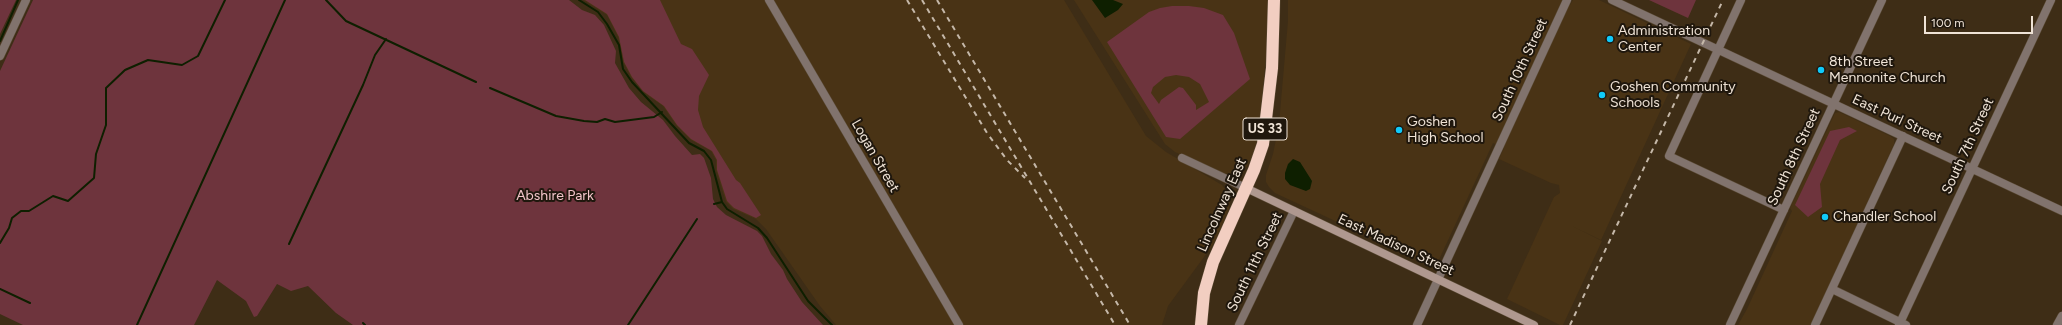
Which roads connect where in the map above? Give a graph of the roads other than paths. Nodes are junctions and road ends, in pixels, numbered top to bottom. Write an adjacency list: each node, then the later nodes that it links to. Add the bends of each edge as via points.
1 (26, 0): 10 (street)
2 (769, 0): 23 (street, Logan Street)
3 (1274, 0): 15 (highway, Lincolnway East / US 33, via 1272,68 1265,133 1260,155)
4 (1567, 0): 19 (street, South 10th Street)
5 (1612, 0): 9 (street, East Purl Street)
6 (1741, 0): 9 (street)
7 (1882, 0): 11 (street, South 8th Street)
8 (2051, 0): 14 (street, South 7th Street)
9 (1718, 49): 11 (street, East Purl Street); 16 (street, via 1669,156)
10 (0, 56)
11 (1833, 103): 12 (street, East Purl Street); 16 (street, South 8th Street)
12 (1902, 136): 14 (street, East Purl Street); 20 (street)
13 (1182, 158): 15 (street)
14 (1972, 168): 18 (street, East Purl Street); 22 (street, South 7th Street)
15 (1246, 188): 17 (main road, East Madison Street); 24 (highway, Lincolnway East / US 33, via 1213,262 1204,293)
16 (1784, 210): 28 (street, South 8th Street)
17 (1294, 211): 19 (main road, East Madison Street); 25 (street, South 11th Street)
18 (2062, 211)
19 (1438, 280): 26 (street, South 10th Street); 27 (main road, East Madison Street)
20 (1832, 289): 22 (street); 29 (street)
21 (2062, 316): 30 (street)
22 (1902, 324)
23 (959, 325)
24 (1200, 325)
25 (1239, 325)
26 (1417, 325)
27 (1534, 325)
28 (1730, 325)
29 (1815, 325)
30 (2058, 325)

